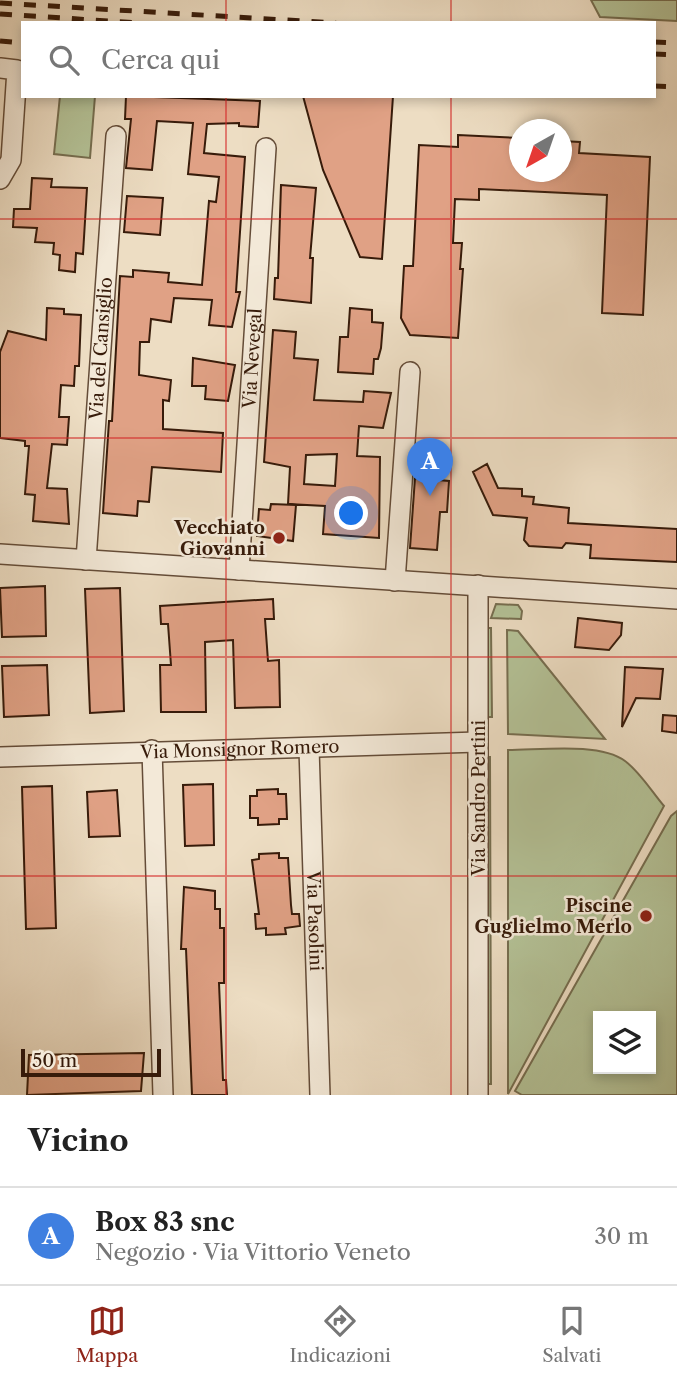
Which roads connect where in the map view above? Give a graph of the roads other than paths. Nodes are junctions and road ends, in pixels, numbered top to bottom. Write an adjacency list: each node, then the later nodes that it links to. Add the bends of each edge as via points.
1 (0, 68): 4 (street, via 17,70 12,160)
2 (116, 136): 7 (street, Via del Cansiglio)
3 (266, 148): 8 (street, Via Nevegal)
4 (0, 179)
5 (410, 372): 9 (street)
6 (0, 555): 7 (street)
7 (86, 560): 8 (street)
8 (239, 570): 9 (street)
9 (395, 581): 10 (street)
10 (478, 585): 11 (street); 12 (street, Via Sandro Pertini)
11 (677, 599)
12 (478, 742): 13 (street, Via Monsignor Romero); 18 (street, Via Sandro Pertini)
13 (309, 748): 14 (street, Via Monsignor Romero); 17 (street, Via Pasolini)
14 (152, 750): 15 (street, Via Monsignor Romero); 16 (street)
15 (0, 757)
16 (163, 1095)
17 (320, 1095)
18 (478, 1095)

